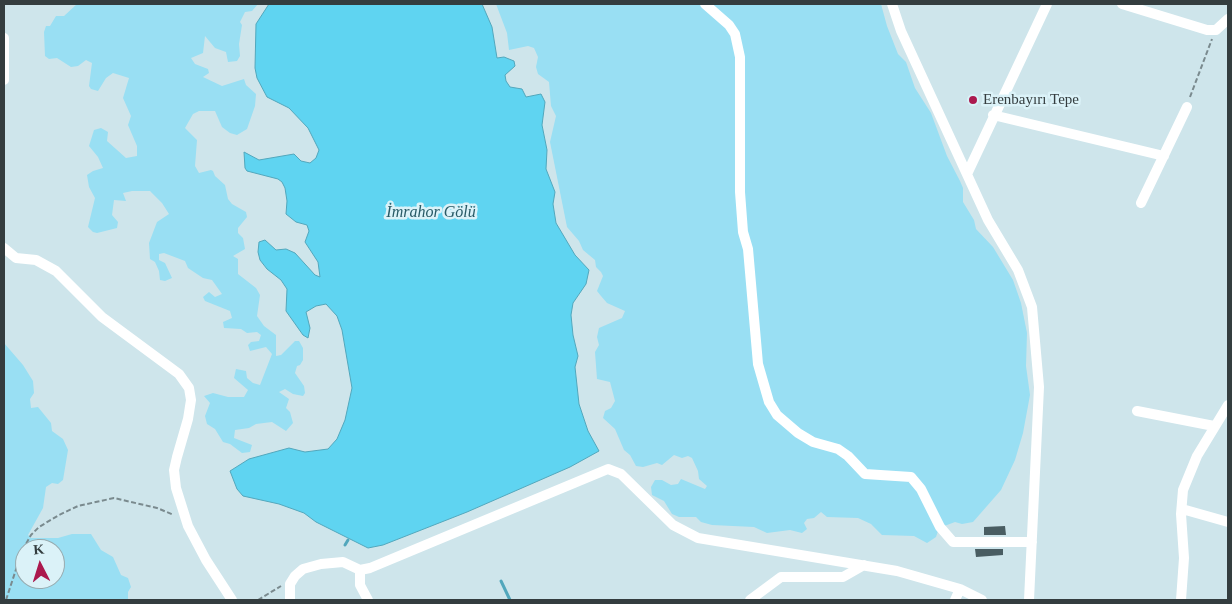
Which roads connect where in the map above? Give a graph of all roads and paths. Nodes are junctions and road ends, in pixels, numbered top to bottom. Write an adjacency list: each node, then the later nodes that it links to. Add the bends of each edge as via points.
1 (705, 4): 21 (street, via 730,25 740,57 743,232 749,258 758,364 769,402 777,415 798,433 813,442 838,449 865,474 911,477 940,527 953,542)
2 (892, 4): 12 (street, via 901,31)
3 (1047, 4): 10 (street)
4 (1122, 4): 6 (street)
5 (1228, 19): 6 (street)
6 (1213, 30): 9 (path)
7 (4, 38): 8 (street)
8 (4, 80)
9 (1187, 107): 11 (street)
10 (993, 115): 11 (street); 12 (street)
11 (1164, 156): 13 (street)
12 (967, 174): 21 (street, via 988,220 1018,270 1032,308 1039,371)
13 (1141, 202)
14 (4, 248): 20 (street, via 16,258 36,260 56,271 102,317 179,374 189,388 188,419 174,470)
15 (1228, 405): 17 (street)
16 (1137, 411): 17 (street)
17 (1214, 426): 18 (street, via 1188,475)
18 (1182, 509): 19 (street); 35 (street, via 1184,558)
19 (1228, 522)
20 (188, 526): 26 (path, via 176,516 157,508 114,498 78,506 39,527 32,535 22,551); 27 (street)
21 (1032, 542): 34 (street)
22 (864, 566): 23 (street, via 698,538 673,525 621,474 608,469); 25 (street, via 897,571); 31 (street, via 843,577 781,577)
23 (360, 570): 24 (street, via 343,562 321,564 303,569); 30 (street, via 360,585)
24 (295, 576): 28 (path); 29 (street, via 290,584)
25 (960, 589): 32 (street); 33 (street)
26 (6, 600)
27 (232, 600)
28 (258, 600)
29 (290, 600)
30 (368, 600)
31 (750, 600)
32 (955, 600)
33 (982, 600)
34 (1029, 600)
35 (1181, 600)

